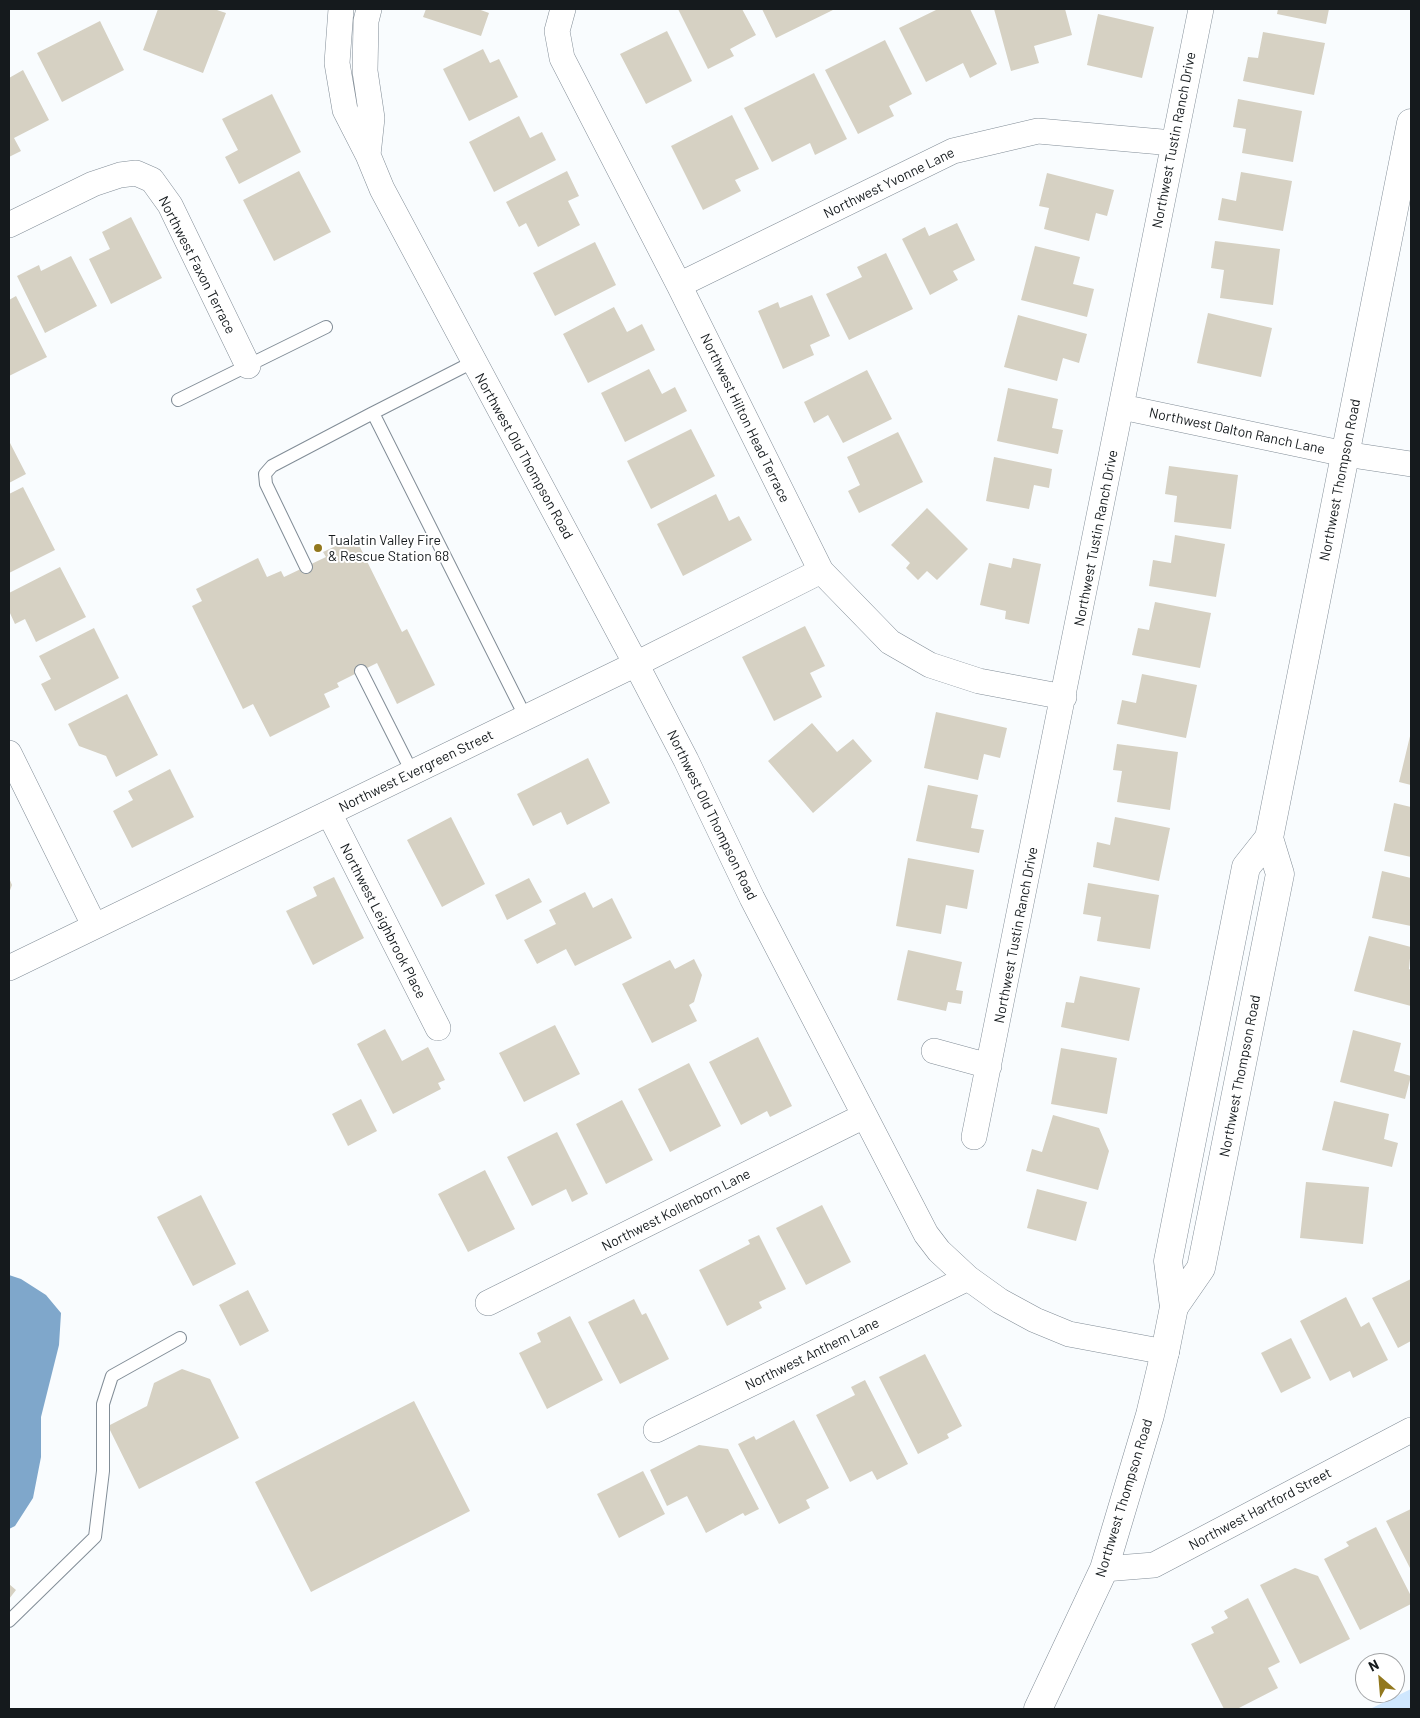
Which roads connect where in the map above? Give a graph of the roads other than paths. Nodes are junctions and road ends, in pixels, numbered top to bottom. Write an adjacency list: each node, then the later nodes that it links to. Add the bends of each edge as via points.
1 (342, 9): 7 (street, Northwest Old Thompson Road, via 337,63 344,110)
2 (369, 9): 7 (street, Northwest Old Thompson Road, via 364,71 372,118)
3 (1201, 9): 6 (street, Northwest Tustin Ranch Drive)
4 (562, 10): 9 (street, Northwest Hilton Head Terrace, via 557,31 562,58)
5 (1411, 122): 16 (street, Northwest Thompson Road)
6 (1173, 143): 9 (street, Northwest Yvonne Lane, via 1038,131 953,151); 14 (street, Northwest Tustin Ranch Drive)
7 (368, 155): 11 (street, Northwest Old Thompson Road, via 382,189)
8 (9, 225): 12 (street, Northwest Faxon Terrace, via 93,184 120,175 136,173 152,180 170,205)
9 (679, 285): 19 (street, Northwest Hilton Head Terrace)
10 (326, 327): 12 (lane)
11 (473, 362): 15 (lane); 20 (street, Northwest Old Thompson Road)
12 (248, 366): 13 (lane)
13 (178, 400)
14 (1122, 407): 16 (street, Northwest Dalton Ranch Lane); 22 (street, Northwest Tustin Ranch Drive)
15 (373, 413): 18 (lane, via 272,466 265,474 266,484); 23 (lane)
16 (1345, 454): 17 (street, Northwest Dalton Ranch Lane); 37 (street, Northwest Thompson Road, via 1269,838 1280,874 1201,1268 1174,1307)
17 (1411, 464)
18 (306, 567)
19 (821, 571): 20 (street, Northwest Evergreen Street); 22 (street, Northwest Hilton Head Terrace, via 890,642 930,665 979,681)
20 (636, 664): 23 (street, Northwest Evergreen Street); 32 (street, Northwest Old Thompson Road)
21 (361, 671): 25 (lane)
22 (1064, 697): 31 (street, Northwest Tustin Ranch Drive)
23 (526, 718): 25 (street, Northwest Evergreen Street)
24 (9, 753): 27 (street)
25 (412, 772): 26 (street, Northwest Evergreen Street)
26 (329, 813): 27 (street, Northwest Evergreen Street); 29 (street, Northwest Leighbrook Place)
27 (94, 925): 28 (street, Northwest Evergreen Street)
28 (9, 968)
29 (438, 1028)
30 (934, 1051): 31 (street)
31 (989, 1066): 33 (street, Northwest Tustin Ranch Drive)
32 (864, 1116): 34 (street, Northwest Old Thompson Road, via 926,1234); 35 (street, Northwest Kollenborn Lane)
33 (974, 1137)
34 (968, 1278): 37 (street, Northwest Old Thompson Road, via 1000,1301 1069,1334); 38 (street, Northwest Anthem Lane)
35 (488, 1303)
36 (180, 1338): 41 (lane, via 112,1376 103,1404 103,1472 95,1537)
37 (1165, 1352): 40 (street, Northwest Thompson Road, via 1150,1415)
38 (656, 1430)
39 (1411, 1430): 40 (street, Northwest Hartford Street, via 1154,1565)
40 (1104, 1569): 42 (street, Northwest Thompson Road)
41 (9, 1621)
42 (1038, 1709)

